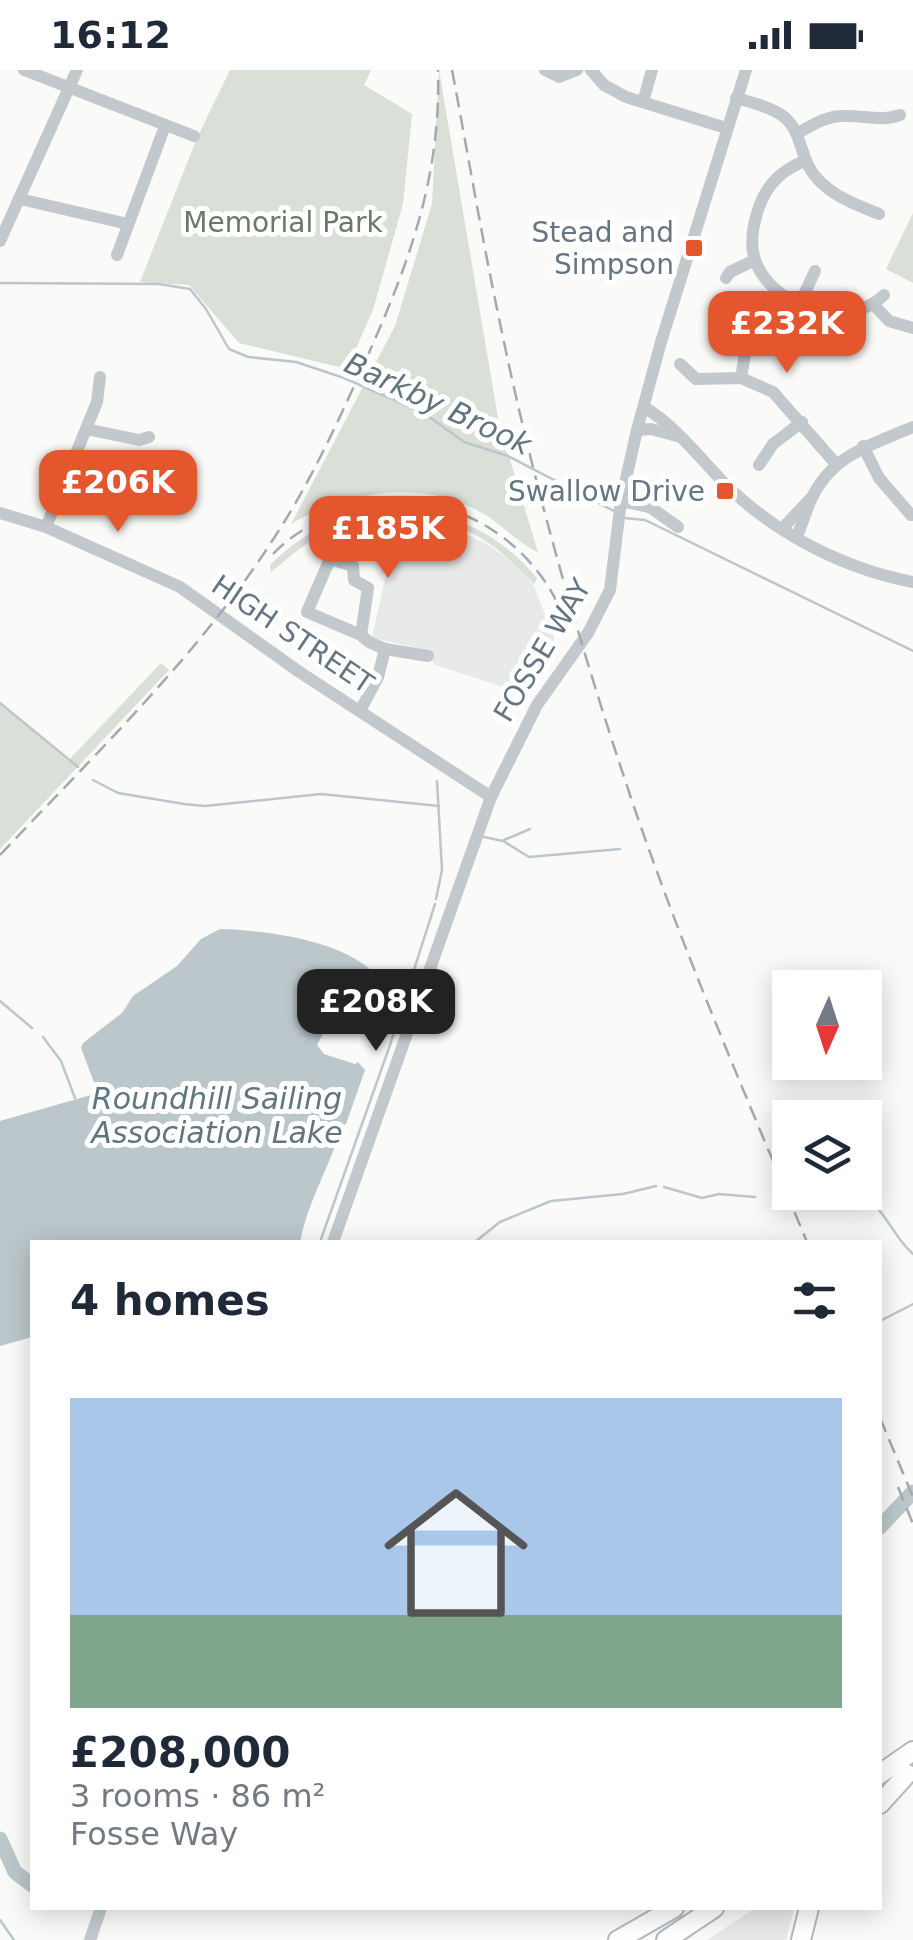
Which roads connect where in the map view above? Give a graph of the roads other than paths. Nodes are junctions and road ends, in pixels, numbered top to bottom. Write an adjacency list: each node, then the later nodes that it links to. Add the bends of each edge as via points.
1 (24, 70): 8 (street)
2 (78, 70): 8 (street)
3 (576, 70): 7 (street)
4 (591, 70): 10 (street, via 604,86)
5 (652, 70): 10 (street)
6 (746, 70): 9 (street, FOSSE WAY)
7 (549, 78)
8 (70, 88): 12 (street); 17 (street)
9 (736, 98): 13 (street, FOSSE WAY); 14 (street, via 778,112)
10 (643, 102): 13 (street)
11 (894, 121): 14 (street, via 842,116)
12 (165, 126): 15 (street); 19 (street)
13 (726, 128): 31 (street, FOSSE WAY)
14 (798, 133): 16 (street)
15 (194, 136)
16 (806, 160): 18 (street, via 857,211); 22 (street, via 786,169 761,201 752,229)
17 (20, 199): 19 (street); 20 (street)
18 (880, 214)
19 (128, 224): 21 (street)
20 (0, 241)
21 (117, 254)
22 (755, 260): 24 (street); 25 (street, via 770,283)
23 (816, 271): 25 (street)
24 (726, 278)
25 (800, 303): 26 (street, via 843,315 879,300 889,320)
26 (913, 328)
27 (756, 337): 30 (street)
28 (680, 364): 30 (street, via 694,386)
29 (100, 377): 34 (street)
30 (740, 378): 32 (street, via 773,392)
31 (644, 407): 35 (street, FOSSE WAY); 36 (street)
32 (802, 422): 39 (street); 40 (street)
33 (913, 427): 38 (street)
34 (86, 429): 37 (street); 46 (street)
35 (636, 430): 36 (street); 42 (street, FOSSE WAY)
36 (679, 436): 47 (street)
37 (149, 437)
38 (863, 446): 40 (street); 44 (street, via 879,478)
39 (760, 456)
40 (836, 464): 41 (street)
41 (812, 497): 47 (street); 48 (street)
42 (620, 510): 45 (street, via 650,507); 54 (street, FOSSE WAY, via 613,576 601,611 537,705)
43 (0, 513): 46 (street, HIGH STREET)
44 (911, 515)
45 (678, 526)
46 (46, 528): 53 (street, HIGH STREET, via 180,587)
47 (782, 529): 48 (street)
48 (796, 538): 49 (street)
49 (913, 582)
50 (361, 635): 50 (street, via 368,588 354,580 352,566 330,559 307,612); 51 (street)
51 (385, 649): 52 (street); 53 (street)
52 (428, 656)
53 (360, 711): 54 (street, HIGH STREET)
54 (491, 797): 55 (street, FOSSE WAY)
55 (334, 1240)
56 (913, 1751): 58 (highway)
57 (910, 1772): 59 (highway); 60 (highway)
58 (882, 1773)
59 (882, 1792)
60 (882, 1802)
61 (99, 1910): 66 (street)
62 (670, 1910): 67 (highway)
63 (682, 1910): 68 (highway)
64 (711, 1910): 69 (highway)
65 (808, 1910): 70 (highway)
66 (90, 1940)
67 (618, 1940)
68 (638, 1940)
69 (666, 1940)
70 (801, 1940)

